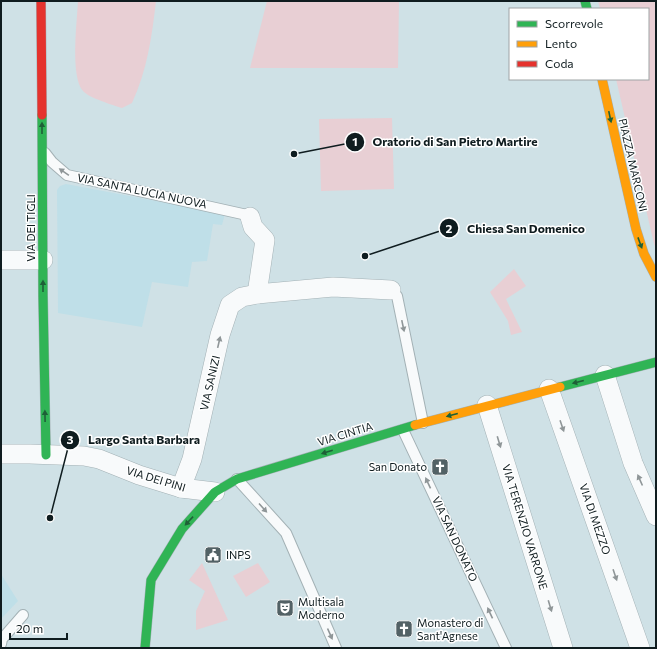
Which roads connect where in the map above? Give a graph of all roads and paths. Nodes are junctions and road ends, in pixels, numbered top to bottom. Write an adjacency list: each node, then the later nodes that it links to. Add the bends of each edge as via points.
1 (41, 1): 3 (street, VIA DEI TIGLI, one-way to 1)
2 (602, 80): 7 (street, PIAZZA MARCONI, one-way to 7, via 632,216 640,243)
3 (42, 150): 4 (lane, VIA SANTA LUCIA NUOVA, one-way to 3, via 247,215 68,175); 6 (street, VIA DEI TIGLI)
4 (250, 218): 10 (street, via 253,227 264,240)
5 (1, 260): 6 (street)
6 (43, 260): 18 (street, VIA DEI TIGLI, one-way to 6)
7 (653, 269): 8 (street, PIAZZA MARCONI)
8 (656, 277)
9 (391, 290): 10 (street, via 333,288); 15 (lane, one-way to 15, via 397,296)
10 (256, 294): 20 (street, VIA SANIZI, one-way to 10, via 192,459 220,335 230,305 242,297)
11 (654, 364): 12 (street, VIA CINTIA)
12 (604, 375): 13 (street, VIA CINTIA, one-way to 13); 22 (street, one-way to 12, via 632,463)
13 (549, 389): 14 (street, VIA CINTIA); 29 (street, VIA DI MEZZO, one-way to 29)
14 (487, 405): 15 (street, VIA CINTIA, one-way to 15); 28 (street, VIA TERENZIO VARRONE, one-way to 28)
15 (423, 423): 16 (street, VIA CINTIA)
16 (402, 430): 19 (street, VIA CINTIA, one-way to 19); 27 (lane, VIA SAN DONATO, one-way to 16)
17 (1, 454): 18 (street, VIA DEI PINI)
18 (46, 455): 20 (street, VIA DEI PINI, via 84,456)
19 (237, 479): 21 (street, VIA CINTIA); 26 (lane, one-way to 26, via 286,533)
20 (181, 488): 21 (street, VIA DEI PINI)
21 (215, 492): 25 (street, VIA CINTIA, one-way to 25, via 182,529 151,580)
22 (656, 516)
23 (23, 616): 24 (lane, via 2,639)
24 (1, 644)
25 (145, 648)
26 (336, 648)
27 (506, 648)
28 (563, 648)
29 (640, 648)

